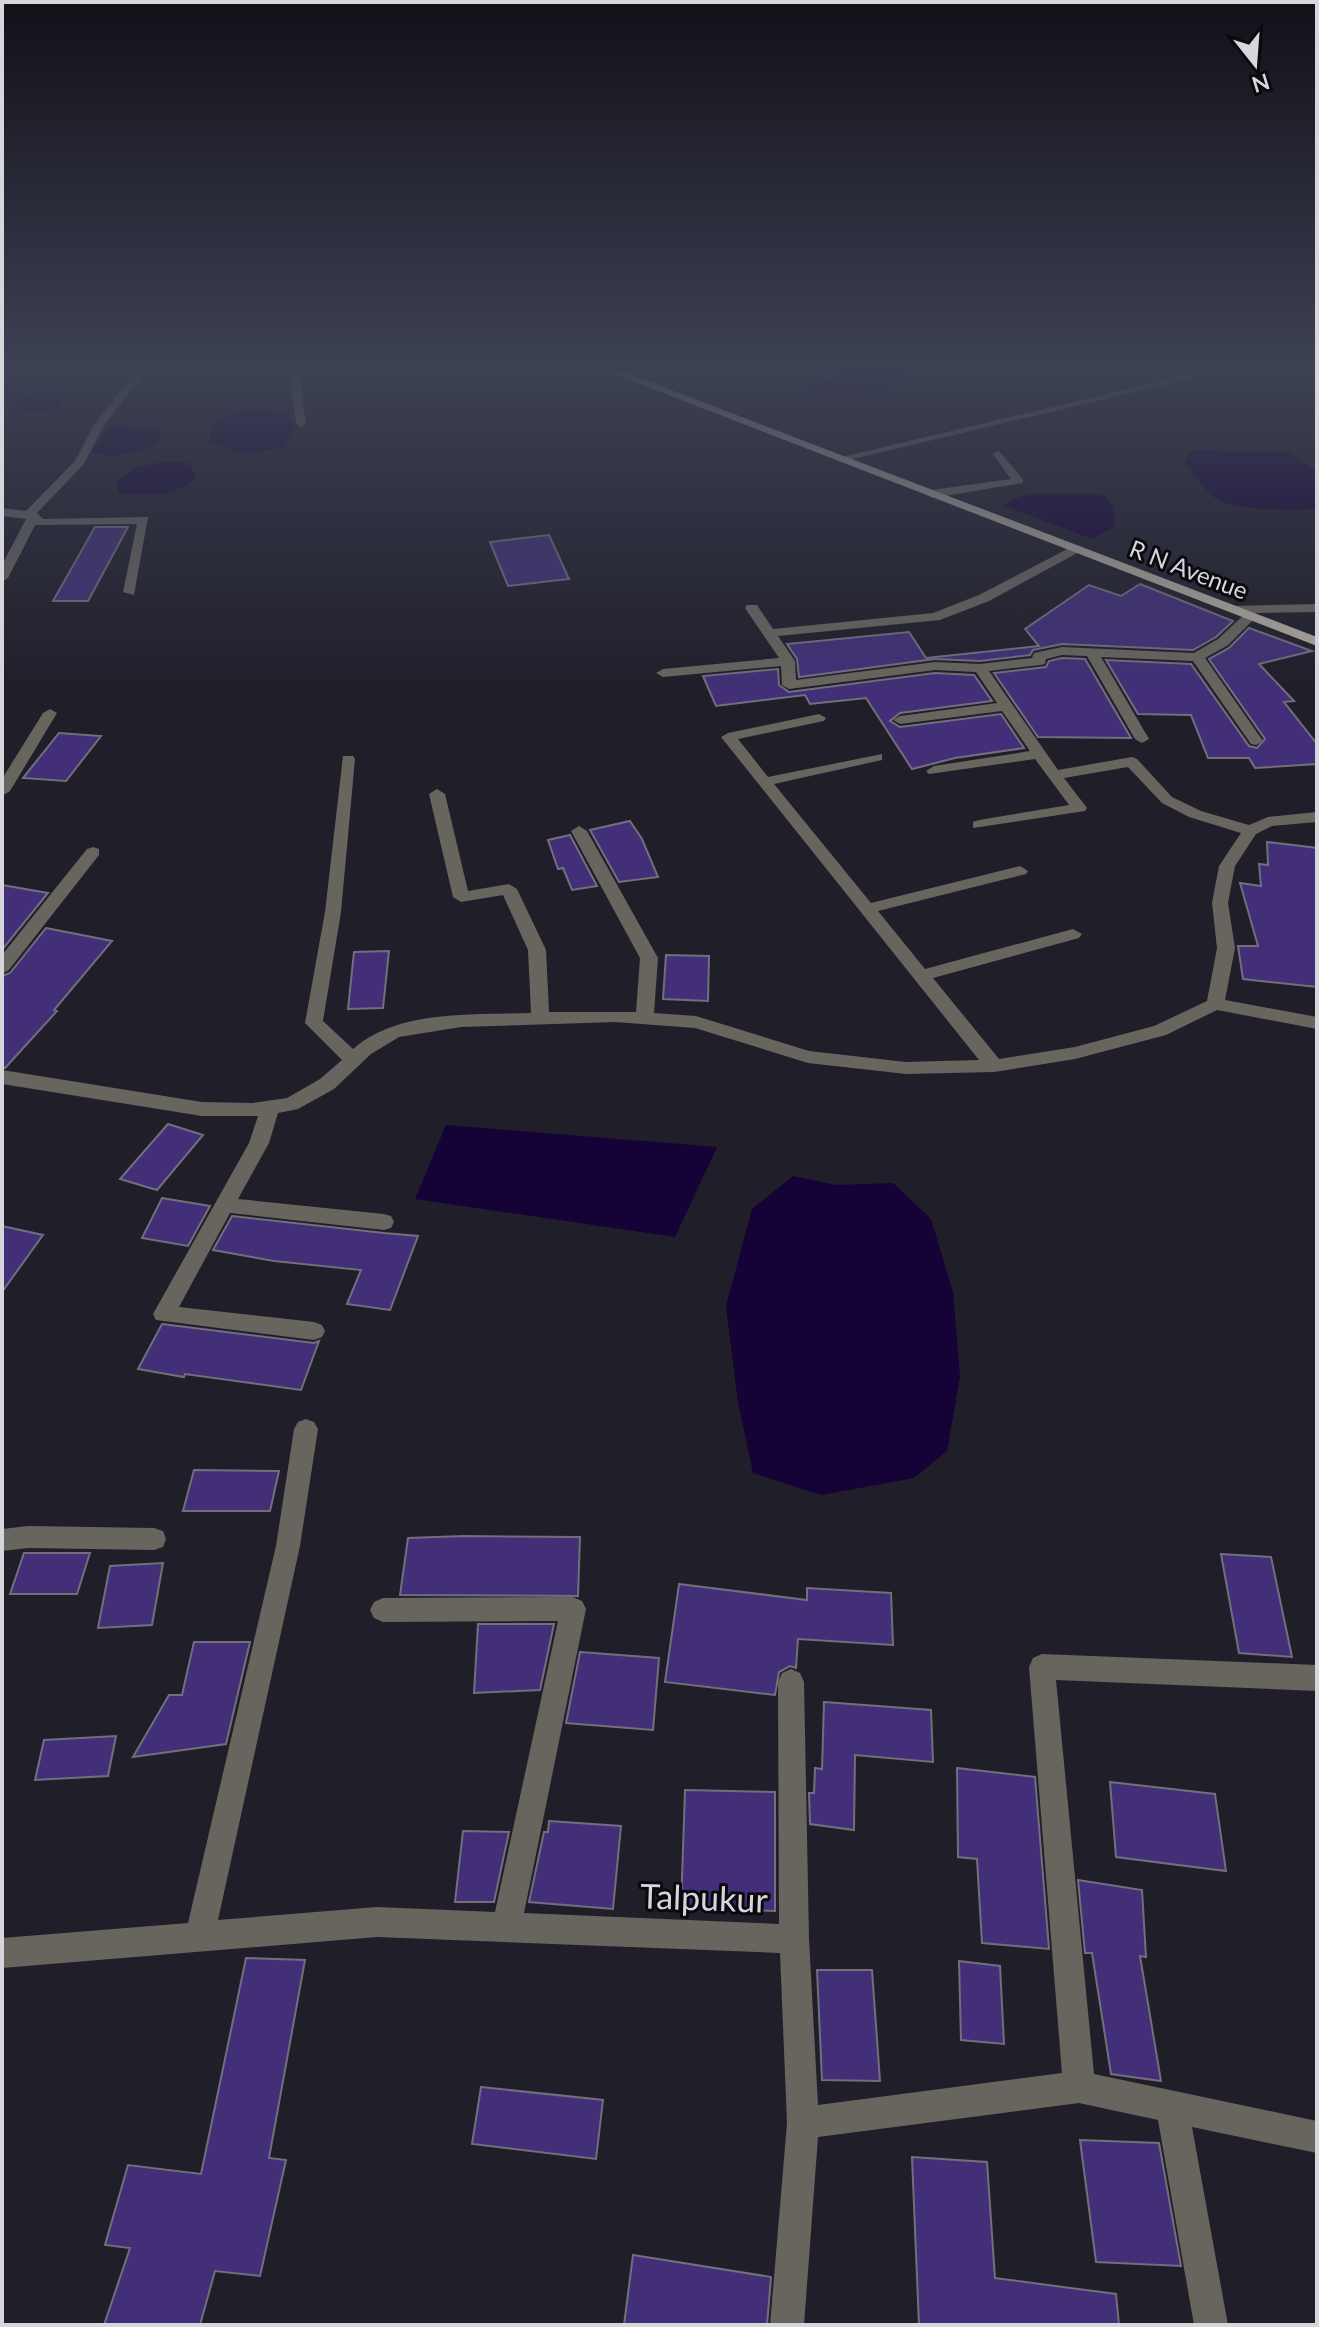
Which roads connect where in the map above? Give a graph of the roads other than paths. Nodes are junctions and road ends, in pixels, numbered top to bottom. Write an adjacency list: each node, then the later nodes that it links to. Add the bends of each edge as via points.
1 (69, 474): 6 (street)
2 (878, 474): 4 (main road, R N Avenue)
3 (1014, 474): 4 (street, via 1019,481)
4 (932, 494): 7 (main road, R N Avenue)
5 (2, 512): 6 (street)
6 (30, 516): 8 (street); 9 (street, via 40,523 144,520)
7 (1075, 549): 12 (main road, R N Avenue); 14 (street, via 984,598 935,617)
8 (2, 578)
9 (129, 592)
10 (752, 608): 14 (street)
11 (1317, 608): 12 (street)
12 (1231, 609): 13 (main road, R N Avenue)
13 (1249, 616): 15 (main road, R N Avenue); 17 (street, via 1223,642)
14 (768, 633): 18 (street)
15 (1317, 642)
16 (1091, 651): 17 (street); 19 (street, via 1062,651 1039,656 1040,661); 25 (street)
17 (1197, 657): 26 (street)
18 (788, 661): 19 (street, via 789,685 935,666); 20 (street)
19 (980, 668): 21 (street)
20 (663, 673)
21 (1005, 706): 24 (street); 27 (street)
22 (50, 713): 33 (street)
23 (819, 718): 32 (street, via 728,737)
24 (900, 720)
25 (1142, 739)
26 (1256, 741)
27 (1039, 754): 30 (street); 31 (street)
28 (877, 757): 32 (street)
29 (348, 759): 49 (street, via 333,912 314,1023)
30 (934, 771)
31 (1054, 775): 36 (street, via 1079,808); 38 (street, via 1132,762 1167,800)
32 (765, 782): 41 (street)
33 (2, 791)
34 (437, 794): 46 (street, via 461,897 509,889 537,950)
35 (1317, 817): 38 (street, via 1268,822)
36 (979, 825)
37 (579, 831): 47 (street, via 649,958)
38 (1250, 831): 45 (street, via 1227,866 1220,903 1226,948)
39 (93, 852): 43 (street)
40 (1020, 871): 41 (street)
41 (867, 909): 44 (street)
42 (1073, 934): 44 (street)
43 (2, 967)
44 (921, 976): 50 (street)
45 (1215, 1004): 48 (street); 50 (street, via 1160,1031)
46 (540, 1018): 47 (street); 49 (street, via 461,1021 394,1032)
47 (645, 1018): 50 (street, via 696,1022 808,1057 906,1068)
48 (1317, 1023)
49 (353, 1060): 52 (street, via 327,1084 291,1104)
50 (994, 1066)
51 (2, 1077): 52 (street, via 202,1109)
52 (270, 1107): 53 (street, via 259,1143)
53 (225, 1205): 54 (street); 55 (street, via 164,1314)
54 (384, 1222)
55 (314, 1331)
56 (306, 1429): 63 (street, via 288,1546)
57 (154, 1539): 58 (street)
58 (2, 1540)
59 (383, 1610): 62 (street, via 573,1609)
60 (1317, 1678): 66 (street, via 1042,1667)
61 (791, 1682): 64 (street)
62 (506, 1928): 63 (street, Talpukur, via 377,1922); 64 (street, Talpukur)
63 (200, 1936): 65 (street, Talpukur)
64 (794, 1939): 68 (street, Talpukur)
65 (2, 1953)
66 (1079, 2087): 67 (street); 68 (street)
67 (1172, 2106): 69 (street); 71 (street)
68 (803, 2123): 70 (street, Talpukur)
69 (1317, 2137)
70 (787, 2325)
71 (1211, 2325)

